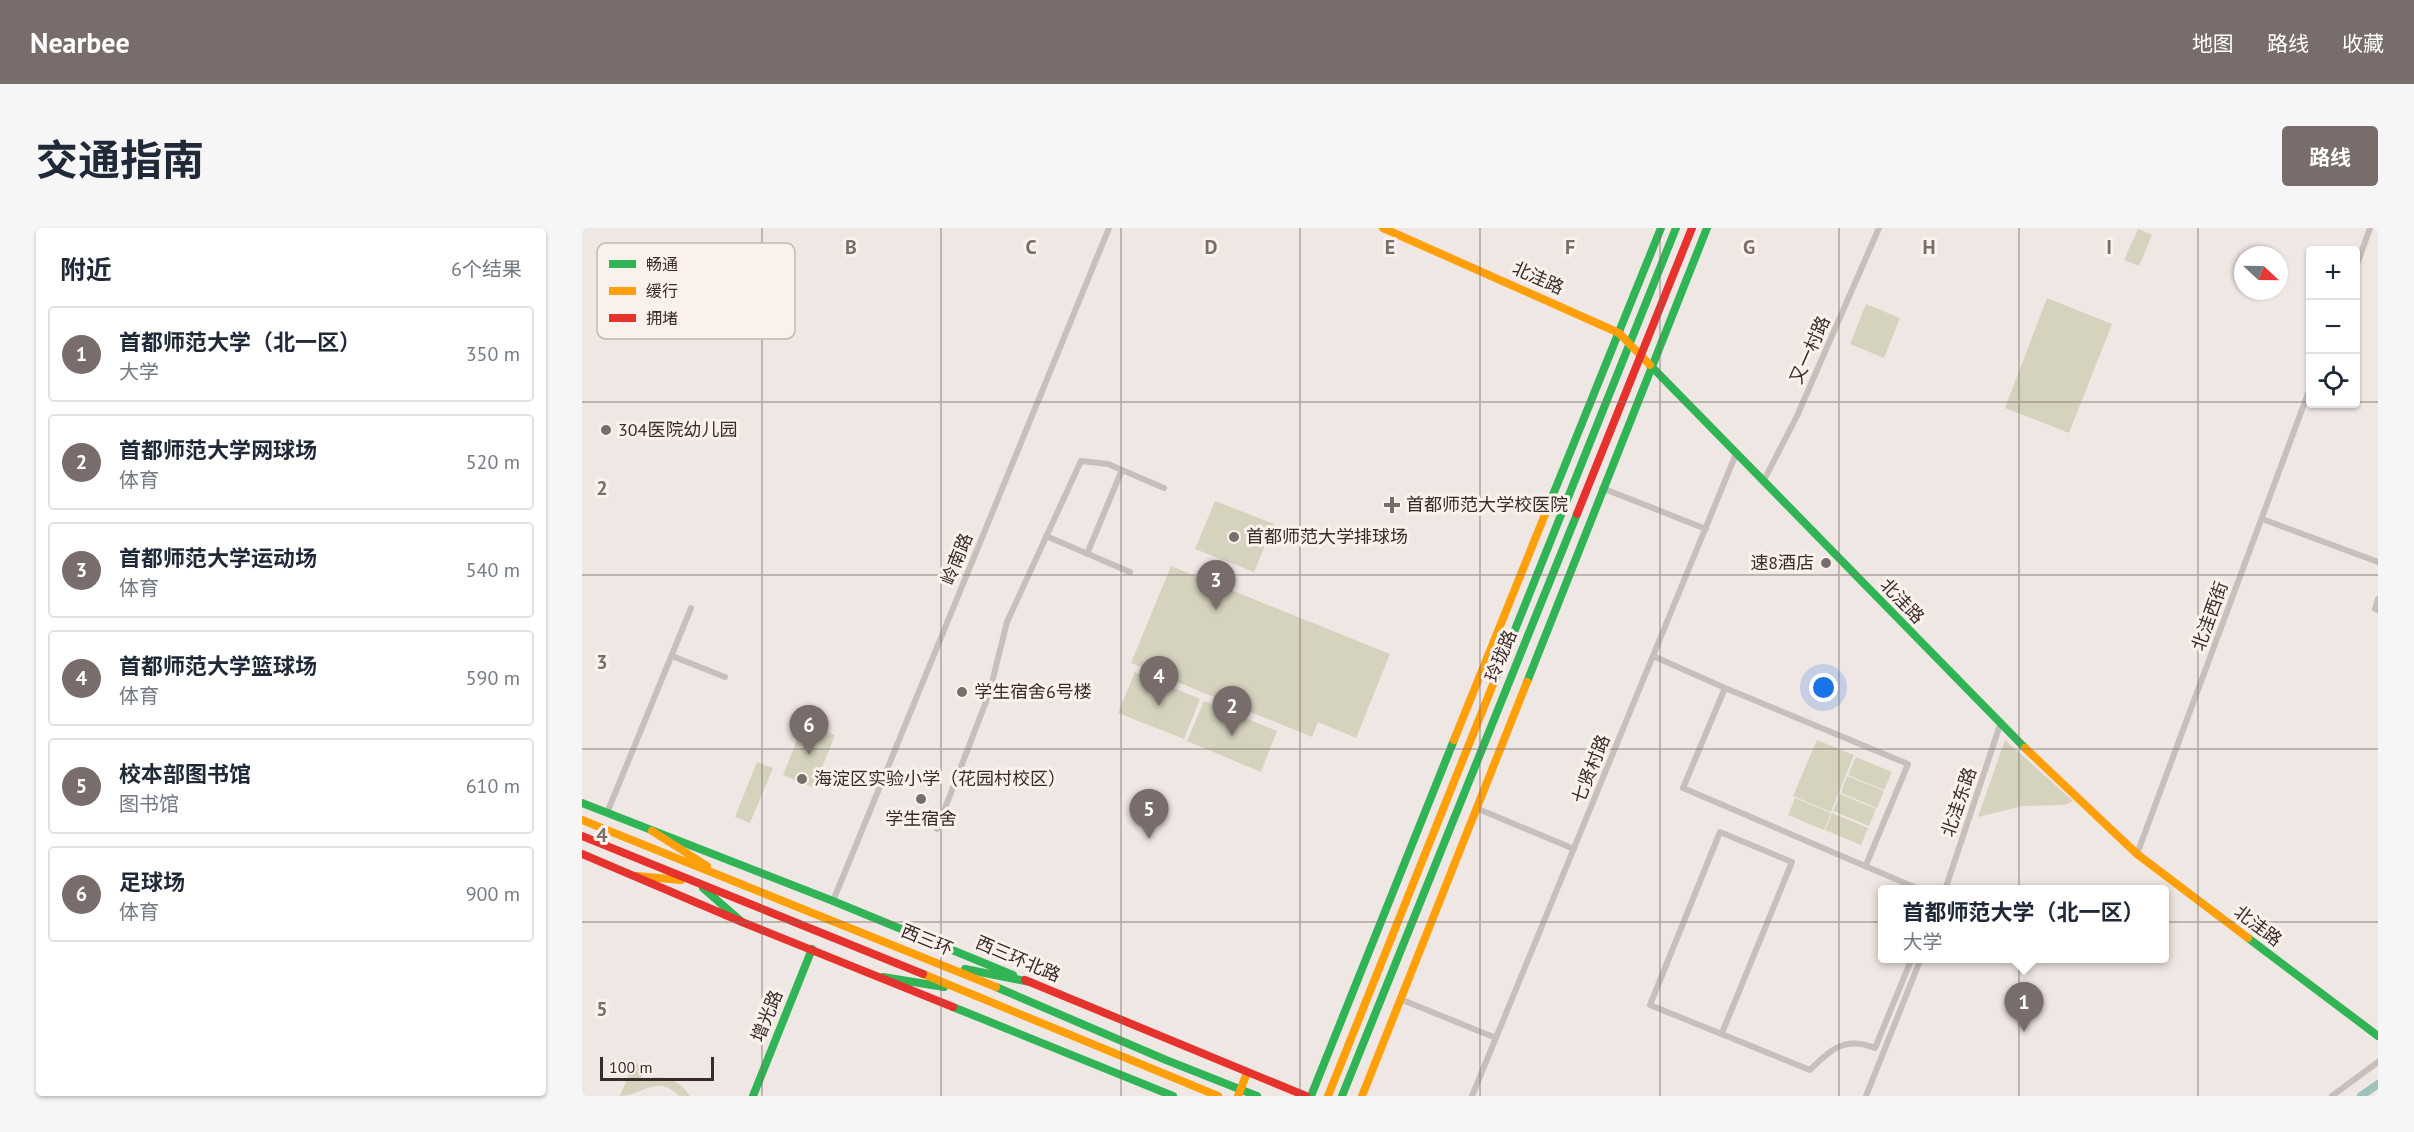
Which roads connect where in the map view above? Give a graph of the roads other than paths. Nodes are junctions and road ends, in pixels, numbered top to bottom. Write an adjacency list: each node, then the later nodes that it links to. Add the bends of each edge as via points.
1 (1109, 228): 50 (street, 岭南路)
2 (1383, 228): 10 (main road, 北洼路)
3 (1660, 228): 10 (main road, 玲珑路)
4 (1676, 228): 11 (main road, 玲珑路)
5 (1692, 228): 12 (main road, 玲珑路)
6 (1707, 228): 13 (main road, 玲珑路)
7 (1879, 228): 17 (street, 又一村路, via 1797,416)
8 (2370, 228): 9 (street)
9 (2360, 254)
10 (1619, 333): 11 (main road, 北洼路); 71 (main road, 玲珑路)
11 (1630, 345): 12 (main road, 北洼路); 72 (main road, 玲珑路)
12 (1641, 355): 13 (main road, 北洼路); 73 (main road, 玲珑路)
13 (1651, 366): 15 (main road, 北洼路); 19 (main road, 玲珑路)
14 (2306, 399): 20 (street, 北洼西街)
15 (1736, 454): 17 (main road, 北洼路); 21 (street, 七贤村路)
16 (1122, 470): 18 (street); 22 (street, via 1081,460); 23 (street)
17 (1763, 482): 33 (main road, 北洼路)
18 (1164, 488)
19 (1602, 488): 21 (street); 35 (main road, 玲珑路)
20 (2262, 519): 24 (street); 43 (street, 北洼西街)
21 (1706, 529): 30 (street, 七贤村路)
22 (1046, 536): 23 (street); 38 (street, via 1007,622 989,694)
23 (1088, 554): 25 (street)
24 (2378, 562)
25 (1130, 572)
26 (2378, 599): 28 (street, via 2374,609)
27 (691, 608): 29 (street)
28 (2378, 610)
29 (672, 656): 31 (street); 36 (street)
30 (1653, 656): 32 (street); 41 (street, 七贤村路)
31 (725, 676)
32 (1725, 688): 44 (street, via 1683,788); 44 (street, via 1908,764)
33 (2001, 725): 43 (main road, 北洼路); 49 (street, 北洼东路)
34 (582, 803): 36 (main road, 西三环北路)
35 (1476, 808): 41 (street); 59 (main road, 玲珑路)
36 (607, 813): 39 (main road, 西三环北路)
37 (582, 820): 46 (main road, 西三环)
38 (937, 829)
39 (652, 831): 46 (main road); 50 (main road, 西三环北路)
40 (582, 836): 47 (main road, 西三环)
41 (1574, 849): 62 (street, 七贤村路)
42 (582, 854): 45 (main road)
43 (2137, 854): 61 (main road, 北洼路)
44 (1866, 865): 48 (street)
45 (636, 876): 47 (main road); 51 (main road)
46 (730, 880): 55 (main road, 西三环)
47 (694, 881): 51 (main road); 58 (main road, 西三环)
48 (1910, 885)
49 (1947, 885)
50 (832, 901): 57 (main road, 西三环北路)
51 (742, 922): 52 (main road)
52 (812, 949): 56 (main road); 65 (main road, 增光路)
53 (1910, 963): 60 (street, via 1875,1048 1848,1043 1827,1053 1810,1070)
54 (1919, 963): 76 (street)
55 (943, 964): 57 (main road); 69 (main road, 西三环)
56 (884, 977): 58 (main road); 66 (main road)
57 (1030, 982): 64 (main road, 西三环北路)
58 (965, 990): 67 (main road, 西三环)
59 (1400, 999): 62 (street); 74 (main road, 玲珑路)
60 (1722, 1033): 60 (street, via 1650,1005 1720,832 1792,862)
61 (2378, 1036)
62 (1496, 1038): 75 (street, 七贤村路)
63 (2378, 1062): 77 (street)
64 (1247, 1073): 68 (main road); 70 (main road, 西三环北路)
65 (753, 1096)
66 (1173, 1096)
67 (1218, 1096)
68 (1238, 1096)
69 (1257, 1096)
70 (1305, 1096)
71 (1311, 1096)
72 (1328, 1096)
73 (1342, 1096)
74 (1362, 1096)
75 (1472, 1096)
76 (1866, 1096)
77 (2332, 1096)

